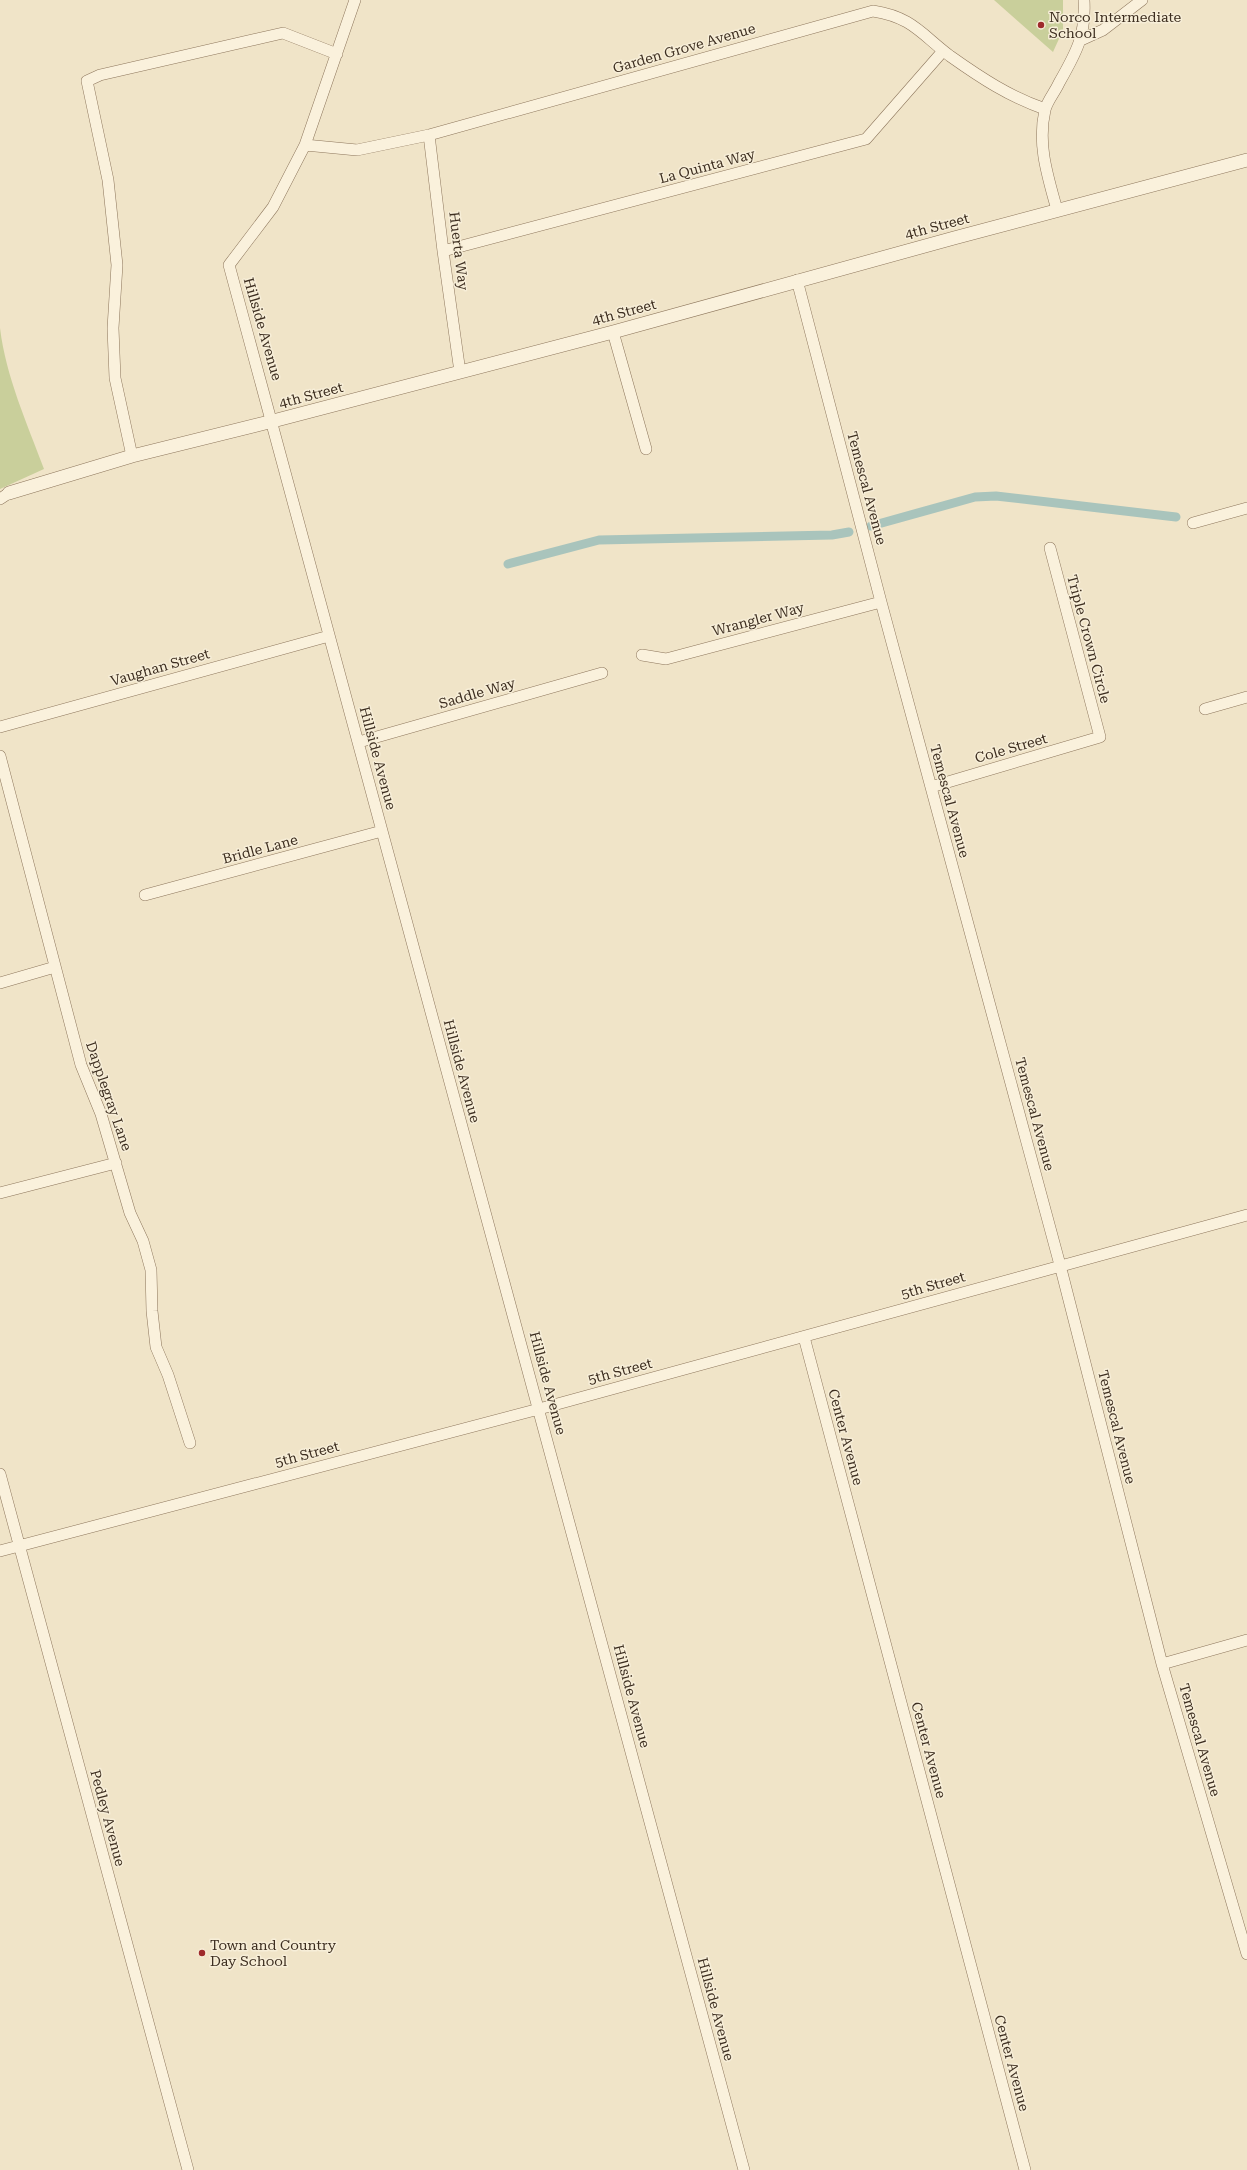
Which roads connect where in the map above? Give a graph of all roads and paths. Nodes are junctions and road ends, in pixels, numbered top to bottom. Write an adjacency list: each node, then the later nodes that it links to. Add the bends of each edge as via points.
1 (355, 0): 6 (street, Hillside Avenue)
2 (1084, 0): 4 (street, via 1085,18)
3 (1142, 0): 4 (street, via 1103,30)
4 (1081, 40): 7 (street)
5 (943, 50): 7 (street, Garden Grove Avenue, via 1002,92); 8 (street, Garden Grove Avenue, via 911,23 893,14 873,11); 12 (street, La Quinta Way, via 866,139)
6 (337, 54): 9 (street, Hillside Avenue); 18 (street, via 283,33 100,75 87,81 108,180 117,265 113,328 115,378)
7 (1046, 109): 11 (street, via 1042,136 1044,158)
8 (429, 135): 9 (street, Garden Grove Avenue, via 357,150); 12 (street, Huerta Way)
9 (305, 145): 16 (street, Hillside Avenue, via 273,206 229,265)
10 (1247, 160): 11 (street, 4th Street)
11 (1057, 210): 13 (street, 4th Street)
12 (443, 251): 15 (street, Huerta Way)
13 (797, 280): 14 (street, 4th Street); 23 (street, Temescal Avenue)
14 (613, 332): 15 (street, 4th Street); 17 (street)
15 (460, 372): 16 (street, 4th Street)
16 (273, 421): 18 (street, 4th Street); 24 (street, Hillside Avenue)
17 (646, 449)
18 (132, 456): 19 (street, 4th Street)
19 (5, 496)
20 (1247, 508): 21 (street)
21 (1193, 523)
22 (1050, 548): 30 (street, Triple Crown Circle)
23 (881, 602): 25 (street, Wrangler Way, via 666,660); 33 (street, Temescal Avenue)
24 (329, 636): 29 (street, Vaughan Street); 31 (street, Hillside Avenue)
25 (642, 656)
26 (602, 673): 31 (street, Saddle Way)
27 (1247, 697): 28 (street)
28 (1205, 709)
29 (0, 727)
30 (1100, 737): 33 (street, Cole Street)
31 (359, 742): 34 (street, Hillside Avenue)
32 (0, 756): 36 (street, Dapplegray Lane)
33 (931, 787): 41 (street, Temescal Avenue)
34 (382, 831): 35 (street, Bridle Lane); 43 (street, Hillside Avenue)
35 (145, 895)
36 (55, 967): 37 (street); 38 (street, Dapplegray Lane, via 81,1066)
37 (0, 983)
38 (116, 1163): 39 (street); 44 (street, Dapplegray Lane, via 151,1270 156,1347)
39 (0, 1193)
40 (1247, 1214): 41 (street, 5th Street)
41 (1060, 1265): 42 (street, 5th Street); 49 (street, Temescal Avenue)
42 (804, 1337): 43 (street, 5th Street); 53 (street, Center Avenue)
43 (539, 1409): 46 (street, 5th Street); 52 (street, Hillside Avenue)
44 (190, 1443)
45 (0, 1474): 46 (street, Pedley Avenue)
46 (20, 1546): 47 (street, 5th Street); 51 (street, Pedley Avenue)
47 (0, 1551)
48 (1247, 1640): 49 (street)
49 (1162, 1664): 50 (street, Temescal Avenue)
50 (1247, 1954)
51 (188, 2170)
52 (744, 2170)
53 (1025, 2170)

